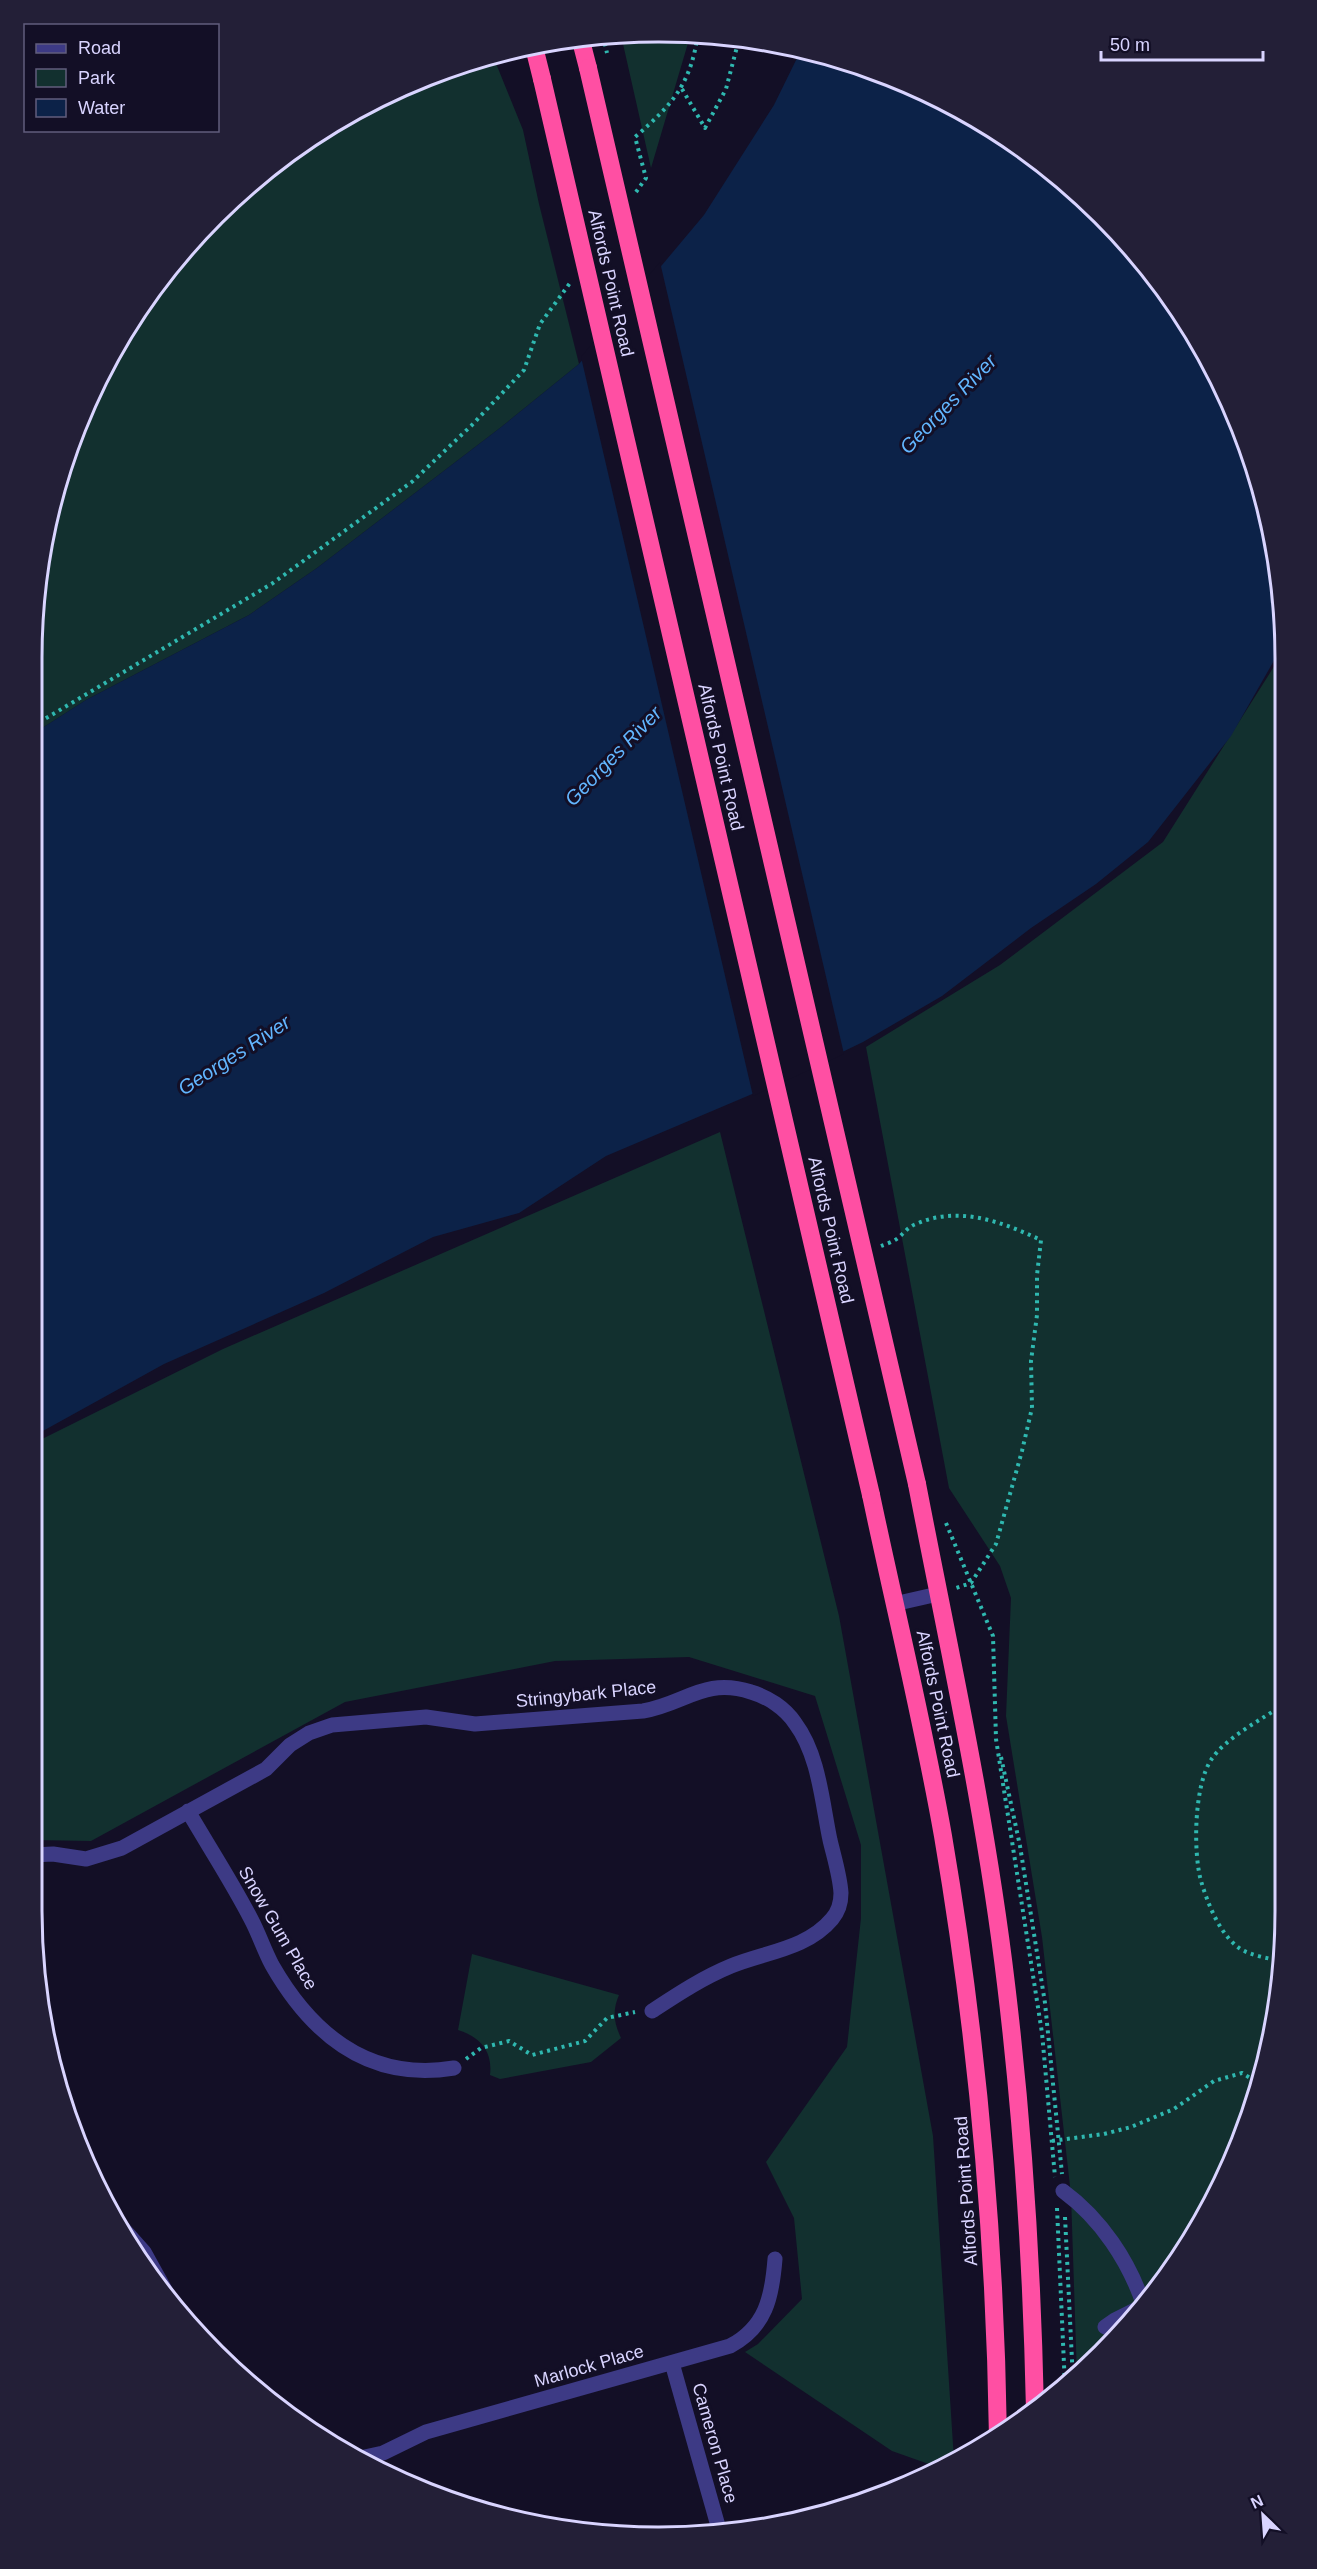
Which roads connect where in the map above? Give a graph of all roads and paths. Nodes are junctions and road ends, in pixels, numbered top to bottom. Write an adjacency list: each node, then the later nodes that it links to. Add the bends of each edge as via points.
1 (696, 43): 5 (path)
2 (582, 47): 12 (highway, Alfords Point Road, bridge, via 916,1484)
3 (737, 47): 5 (path, via 726,89 705,128)
4 (536, 54): 13 (highway, Alfords Point Road, bridge)
5 (682, 89): 6 (path, via 635,137 646,178)
6 (632, 197)
7 (573, 279): 8 (path, via 540,324 524,370 413,481 273,583)
8 (42, 720)
9 (877, 1248): 11 (path, via 896,1240 918,1223 951,1216 994,1220 1041,1240 1031,1361 1032,1408 996,1544)
10 (946, 1522): 11 (path)
11 (971, 1583): 12 (path); 15 (path, via 993,1636)
12 (938, 1594): 13 (street); 32 (highway, Alfords Point Road, via 972,1768 1006,1983 1027,2214)
13 (894, 1604): 33 (highway, Alfords Point Road, via 943,1836 976,2060 990,2225)
14 (1275, 1710): 18 (path, via 1211,1758 1202,1777 1197,1847 1201,1880 1221,1929 1240,1949)
15 (996, 1739): 22 (path, via 1014,1811 1035,1933); 23 (path, via 1038,2005)
16 (188, 1811): 17 (street, Stringybark Place, via 98,1857 75,1859); 19 (street, Stringybark Place, via 266,1769 299,1738 332,1725 426,1717 463,1724 504,1722 649,1710 710,1688 753,1692 787,1714 809,1750 839,1878 840,1905 826,1926 803,1942 694,1982); 20 (street, Snow Gum Place, via 241,1901 281,1980 319,2027 375,2064 408,2072)
17 (42, 1854)
18 (1273, 1958)
19 (652, 2011): 20 (path, via 626,2012 607,2018 585,2042 532,2055 509,2041 481,2048)
20 (454, 2068)
21 (1251, 2079): 22 (path, via 1242,2073 1214,2081 1174,2109 1131,2127)
22 (1059, 2139): 23 (path); 24 (path)
23 (1052, 2141): 24 (path)
24 (1058, 2192): 26 (street, via 1079,2203 1114,2246); 30 (path); 31 (path)
25 (775, 2259): 29 (street, Marlock Place, via 769,2304 752,2331 730,2346)
26 (1139, 2296)
27 (1123, 2316): 28 (street)
28 (1105, 2327)
29 (672, 2363): 34 (street, Marlock Place, via 426,2432); 35 (street, Cameron Place)
30 (1071, 2368)
31 (1065, 2374)
32 (1035, 2400)
33 (998, 2425)
34 (371, 2455)
35 (718, 2524)

